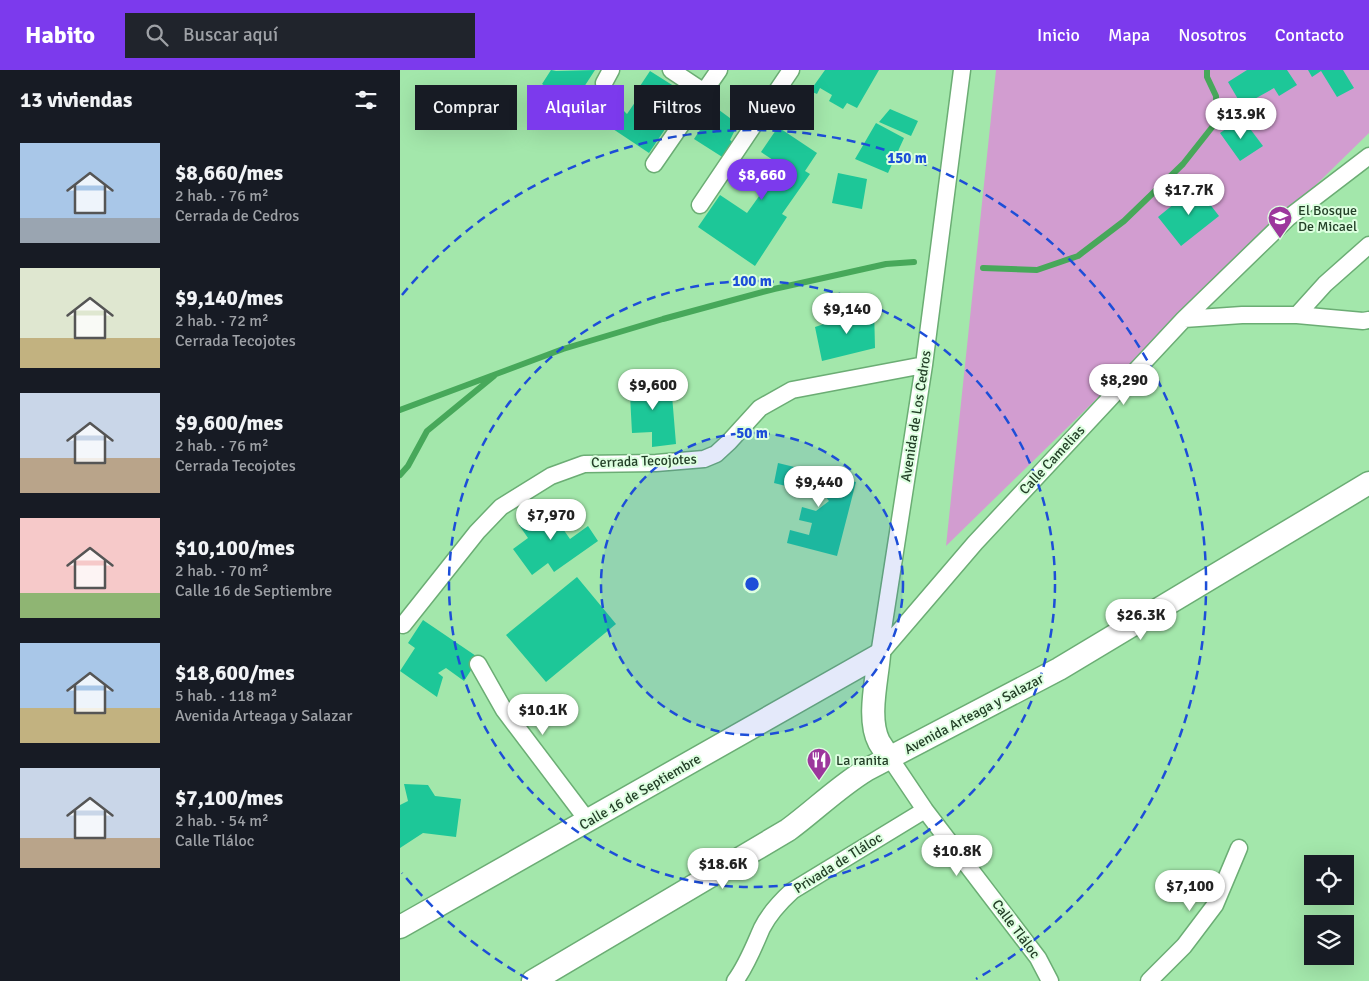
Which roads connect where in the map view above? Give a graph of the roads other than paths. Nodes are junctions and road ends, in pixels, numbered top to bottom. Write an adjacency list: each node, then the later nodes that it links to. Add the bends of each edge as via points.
1 (671, 70): 5 (street)
2 (719, 70): 6 (street)
3 (791, 70): 10 (street)
4 (962, 70): 15 (street, Avenida de Los Cedros)
5 (694, 85)
6 (709, 85)
7 (678, 130): 9 (street)
8 (1369, 156): 13 (street, Calle Camelias, via 1288,218)
9 (654, 164)
10 (700, 205)
11 (1369, 245): 12 (street, via 1325,284)
12 (1297, 315): 13 (street); 14 (street)
13 (1184, 319): 18 (street, Calle Camelias, via 975,542)
14 (1369, 320)
15 (924, 365): 17 (street, Cerrada Tecojotes, via 792,390 760,408 730,442 704,459 584,464 551,476 500,508); 18 (street, Avenida de Los Cedros)
16 (1369, 483): 20 (street, Avenida Arteaga y Salazar, via 1059,669)
17 (403, 625)
18 (880, 655): 20 (street, Avenida de Los Cedros, via 874,724 878,741); 22 (street, Calle 16 de Septiembre)
19 (478, 664): 22 (street, via 504,710)
20 (890, 758): 21 (street, Calle Tláloc); 25 (street, Avenida Arteaga y Salazar, via 854,777 788,830)
21 (925, 810): 26 (street, Privada de Tláloc, via 792,891 776,906); 27 (street, Calle Tláloc, via 1038,958)
22 (588, 821): 24 (street, Calle 16 de Septiembre)
23 (1239, 848): 28 (street, via 1215,905 1184,946)
24 (400, 927)
25 (533, 981)
26 (735, 981)
27 (1050, 981)
28 (1149, 981)

